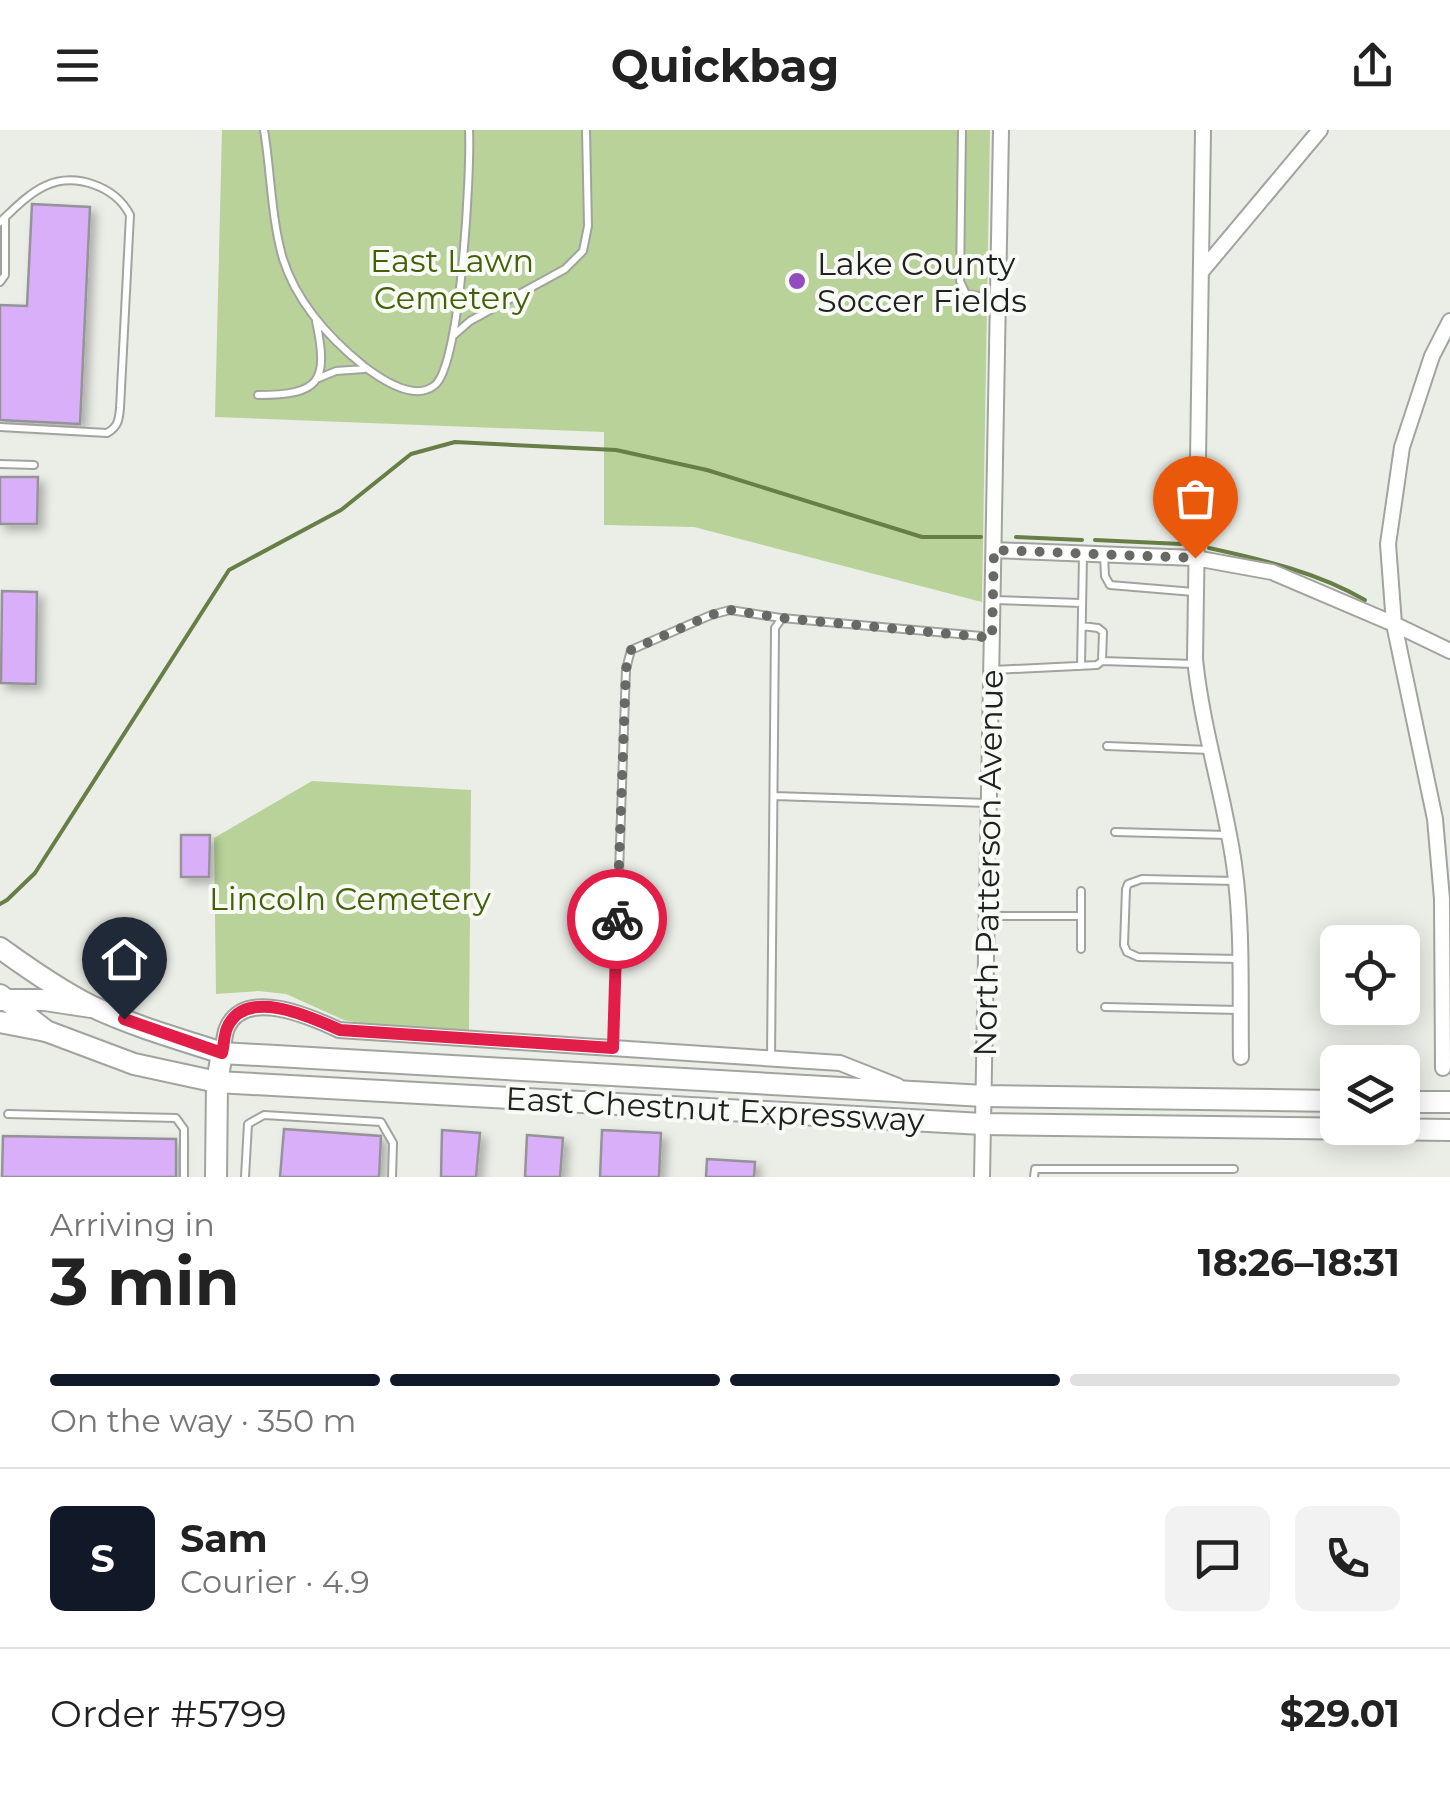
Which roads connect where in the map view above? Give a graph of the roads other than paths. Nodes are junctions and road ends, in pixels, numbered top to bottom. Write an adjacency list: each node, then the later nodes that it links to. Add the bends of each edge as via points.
1 (469, 130): 14 (lane)
2 (586, 130): 14 (lane, via 583,251)
3 (962, 130): 11 (lane, via 960,281 966,294)
4 (1000, 130): 11 (street, North Patterson Avenue)
5 (1203, 130): 9 (street)
6 (1320, 130): 9 (street)
7 (265, 132): 12 (lane, via 284,262)
8 (2, 220): 10 (lane); 18 (lane, via 47,184 69,180 97,185 130,215 115,429)
9 (1201, 272): 24 (street)
10 (0, 282)
11 (998, 300): 21 (street, North Patterson Avenue)
12 (316, 319): 15 (lane); 16 (lane)
13 (1450, 322): 29 (street, via 1402,447 1388,544)
14 (454, 335): 15 (lane, via 443,372 429,389 398,387)
15 (368, 370): 16 (lane)
16 (317, 378): 17 (lane, via 298,393)
17 (258, 395)
18 (0, 427)
19 (0, 464): 20 (lane)
20 (34, 464)
21 (994, 550): 22 (street); 26 (street, North Patterson Avenue)
22 (1083, 554): 23 (street); 27 (lane)
23 (1104, 555): 24 (street); 25 (lane, via 1110,585)
24 (1195, 558): 25 (street); 29 (street, via 1272,572)
25 (1195, 592): 34 (street)
26 (993, 600): 27 (lane); 31 (street, North Patterson Avenue)
27 (1082, 603): 30 (lane)
28 (782, 618): 31 (lane); 39 (lane, via 775,628); 56 (lane, via 730,610 631,650)
29 (1394, 624): 32 (street); 60 (street, via 1435,820)
30 (1082, 626): 33 (lane, via 1103,632); 35 (lane)
31 (992, 638): 36 (street, North Patterson Avenue)
32 (1450, 652)
33 (1102, 661): 34 (lane); 35 (lane)
34 (1196, 664): 38 (street)
35 (1081, 666): 36 (lane)
36 (992, 670): 40 (street, North Patterson Avenue)
37 (1107, 746): 38 (lane)
38 (1210, 750): 42 (street)
39 (774, 796): 40 (lane); 59 (lane)
40 (989, 803): 45 (street, North Patterson Avenue)
41 (1116, 832): 42 (lane)
42 (1229, 835): 43 (street)
43 (1236, 881): 49 (street); 49 (lane, via 1128,884 1124,946 1138,957)
44 (1081, 891): 46 (lane)
45 (987, 916): 46 (lane); 63 (street, North Patterson Avenue)
46 (1081, 916): 48 (lane)
47 (0, 948): 51 (main road, East Chestnut Expressway)
48 (1080, 949)
49 (1240, 959): 53 (street)
50 (2, 998): 51 (main road); 55 (main road, East Chestnut Expressway)
51 (93, 1007): 57 (main road, East Chestnut Expressway)
52 (1105, 1007): 53 (lane)
53 (1240, 1010): 58 (street)
54 (0, 1022): 55 (main road)
55 (46, 1031): 61 (main road, East Chestnut Expressway, via 134,1064)
56 (613, 1048): 57 (street, via 340,1030 268,1007 245,1010 228,1026); 59 (street)
57 (222, 1053): 61 (main road); 62 (main road, East Chestnut Expressway)
58 (1241, 1057)
59 (772, 1059): 62 (street, via 840,1064)
60 (1443, 1068)
61 (218, 1082): 68 (main road, East Chestnut Expressway); 72 (main road)
62 (913, 1091): 63 (main road, East Chestnut Expressway)
63 (984, 1096): 64 (main road, East Chestnut Expressway); 68 (street, North Patterson Avenue)
64 (1320, 1101)
65 (1420, 1102): 66 (main road)
66 (1450, 1102)
67 (8, 1114): 71 (lane, via 176,1118 184,1128)
68 (983, 1124): 69 (main road, East Chestnut Expressway); 75 (street, North Patterson Avenue)
69 (1450, 1130)
70 (1234, 1170): 76 (lane, via 1035,1168)
71 (184, 1177)
72 (216, 1177)
73 (246, 1177): 74 (lane, via 248,1124 264,1115 381,1122 393,1144)
74 (392, 1177)
75 (982, 1177)
76 (1034, 1177)

